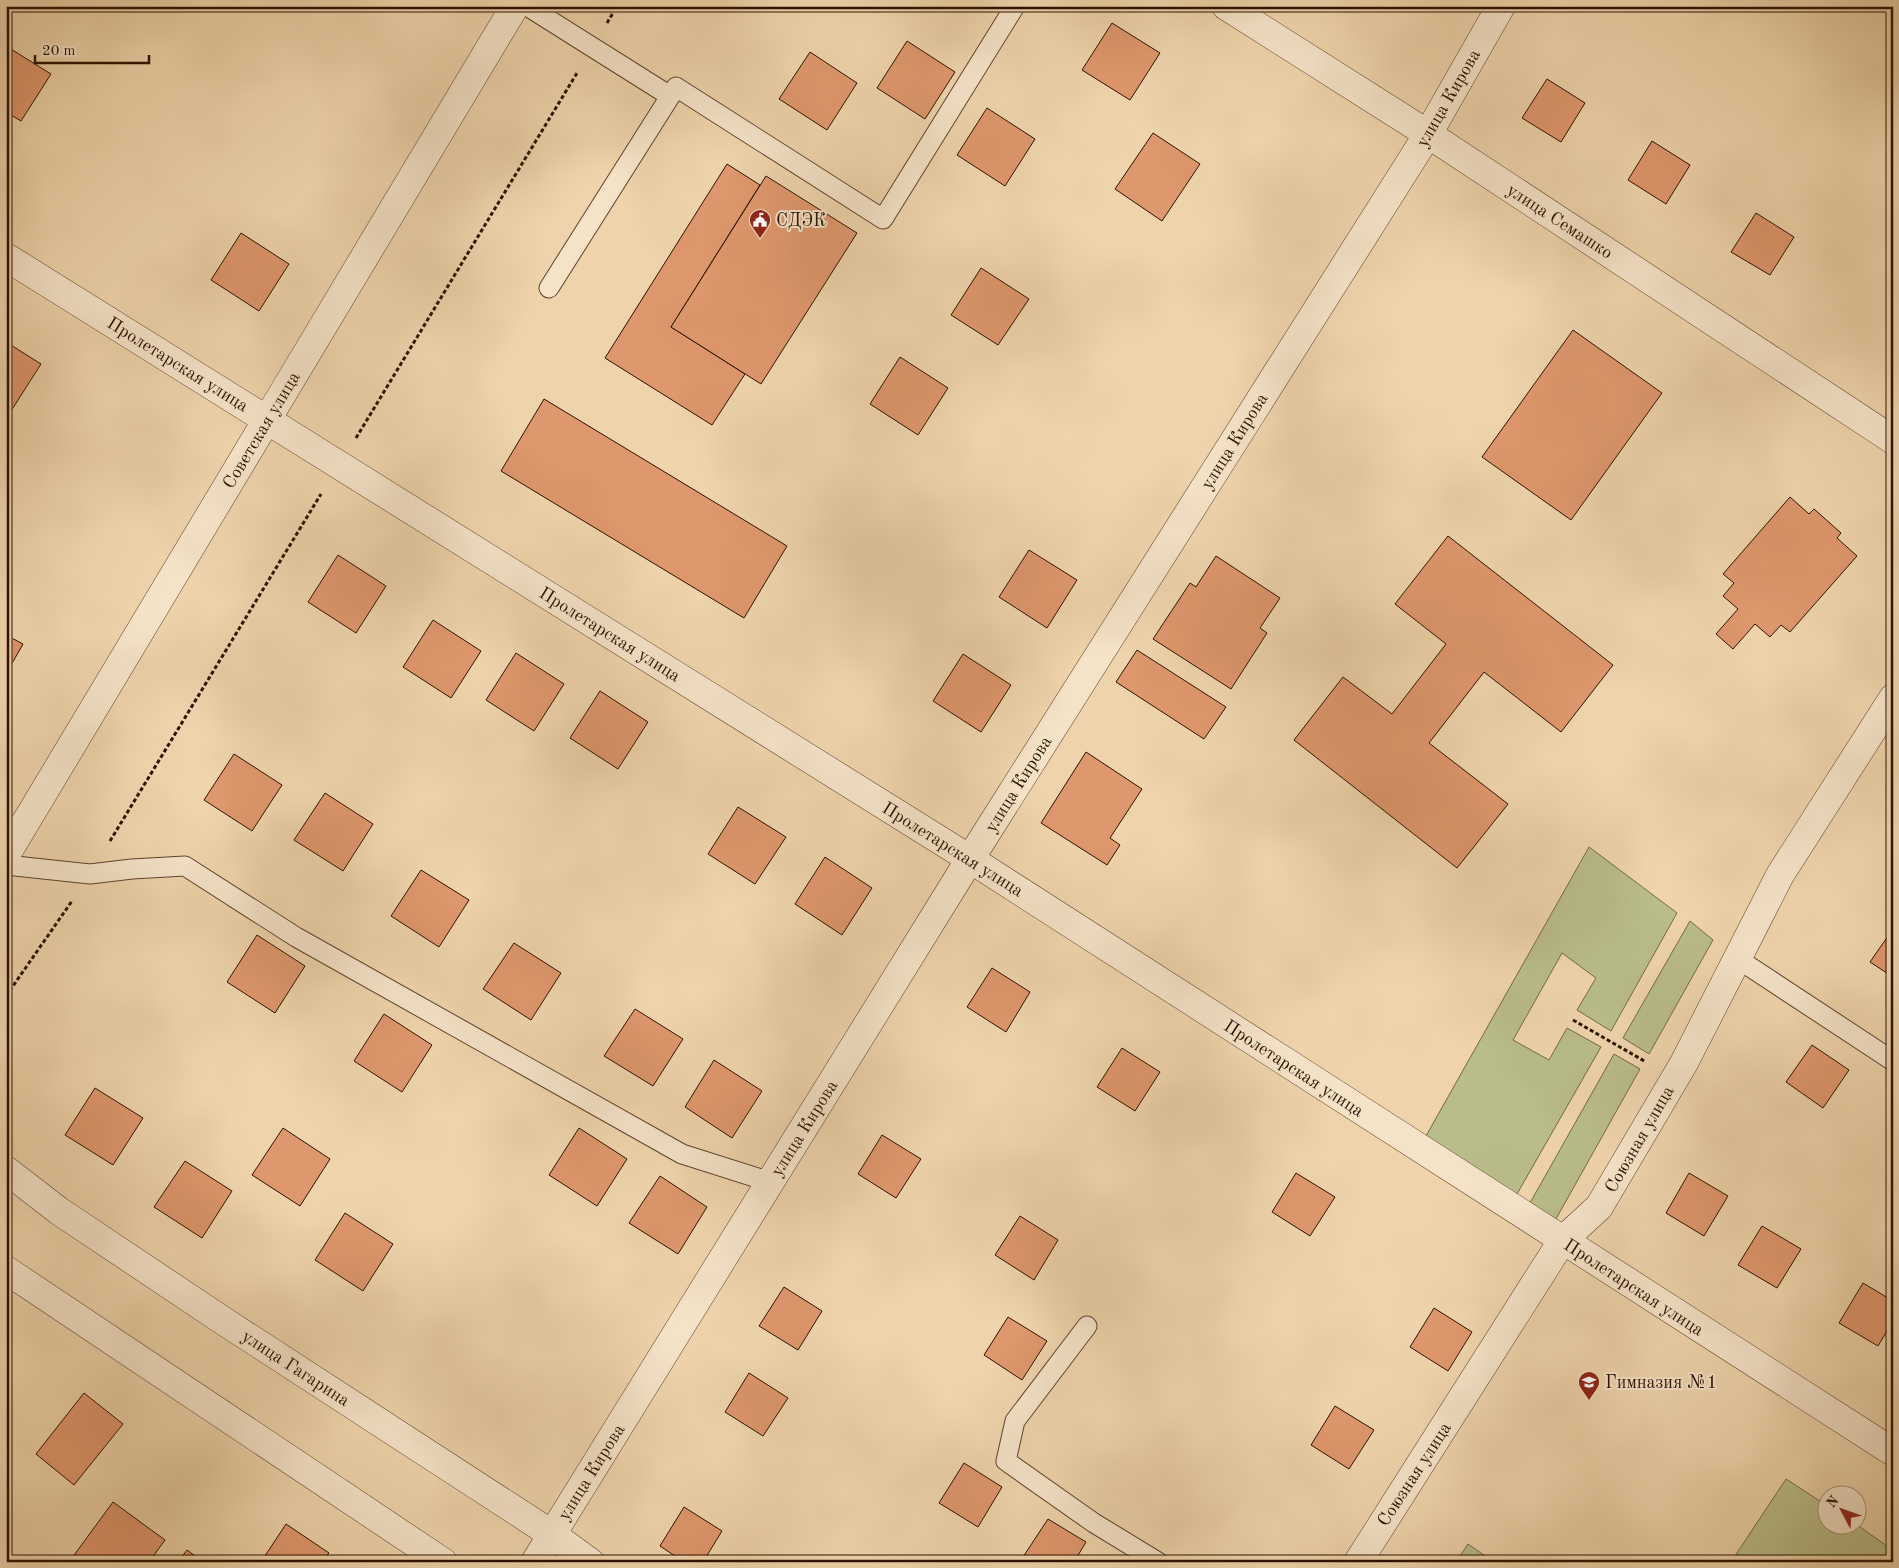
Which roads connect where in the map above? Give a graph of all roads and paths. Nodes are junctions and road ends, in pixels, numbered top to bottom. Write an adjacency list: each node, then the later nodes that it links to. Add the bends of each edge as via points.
1 (515, 6): 12 (street, Советская улица)
2 (527, 6): 7 (lane)
3 (617, 6): 7 (path)
4 (1015, 6): 8 (lane, via 883,219 676,87)
5 (1226, 6): 9 (street, улица Семашко)
6 (1501, 6): 9 (street, улица Кирова)
7 (592, 48): 8 (lane); 14 (path)
8 (670, 96): 11 (lane)
9 (1428, 134): 13 (street, улица Семашко); 17 (street, улица Кирова)
10 (6, 258): 12 (street, Пролетарская улица)
11 (549, 288)
12 (267, 419): 14 (street, Пролетарская улица); 16 (street, Советская улица)
13 (1893, 440)
14 (340, 464): 17 (street, Пролетарская улица); 19 (path)
15 (1893, 698): 20 (street, Союзная улица, via 1780,875)
16 (6, 855)
17 (970, 859): 26 (street, улица Кирова); 27 (street, Пролетарская улица)
18 (6, 865): 19 (lane)
19 (90, 874): 21 (path); 26 (lane, via 184,866 296,938 682,1154)
20 (1738, 959): 23 (lane); 24 (street, Союзная улица)
21 (6, 996)
22 (1573, 1020): 24 (path)
23 (1893, 1062)
24 (1675, 1079): 27 (street, Союзная улица, via 1600,1207)
25 (6, 1170): 31 (street, улица Гагарина, via 59,1211)
26 (770, 1182): 31 (street, улица Кирова)
27 (1562, 1241): 30 (street, Пролетарская улица); 36 (street, Союзная улица)
28 (6, 1270): 32 (street)
29 (1087, 1326): 35 (lane, via 1015,1421 1006,1461)
30 (1893, 1452)
31 (552, 1535): 33 (street, улица Кирова); 34 (street, улица Гагарина)
32 (443, 1562)
33 (535, 1562)
34 (590, 1562)
35 (1158, 1562)
36 (1358, 1562)

